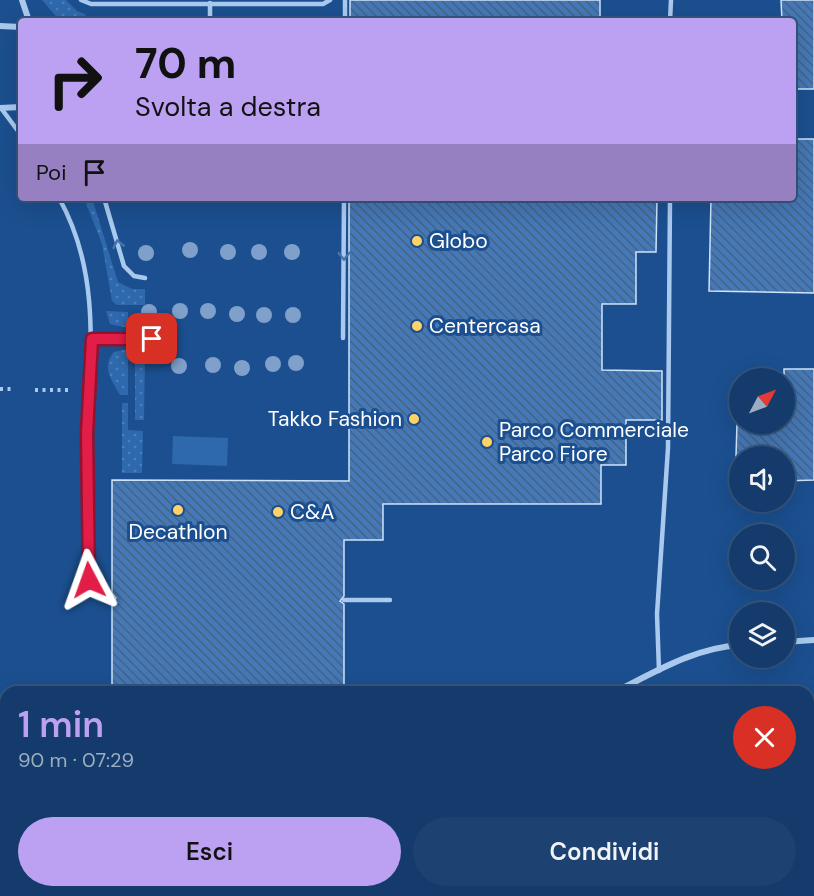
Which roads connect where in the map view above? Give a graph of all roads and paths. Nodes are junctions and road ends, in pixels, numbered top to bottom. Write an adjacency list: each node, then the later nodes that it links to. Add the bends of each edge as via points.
1 (22, 0): 7 (street)
2 (81, 0): 6 (lane, via 91,4)
3 (330, 0): 6 (lane, via 323,4)
4 (345, 0): 9 (lane)
5 (671, 0): 10 (lane)
6 (210, 3): 8 (lane)
7 (28, 18)
8 (210, 18)
9 (345, 18)
10 (670, 18)
11 (0, 26): 12 (street)
12 (18, 27)
13 (18, 106): 14 (street)
14 (1, 108): 15 (lane)
15 (18, 131)
16 (60, 201): 22 (lane, via 85,264)
17 (106, 201): 20 (lane, one-way to 17, via 134,276 124,266)
18 (344, 201): 21 (lane, one-way to 21)
19 (670, 201): 34 (lane, via 668,448 657,614)
20 (145, 278)
21 (343, 338)
22 (92, 339): 23 (lane); 28 (lane, via 87,568 89,580)
23 (152, 339)
24 (0, 389): 25 (path)
25 (15, 389)
26 (35, 390): 27 (path)
27 (72, 390)
28 (112, 598)
29 (344, 600): 30 (lane)
30 (390, 600)
31 (814, 640): 32 (street)
32 (795, 641)
33 (729, 646): 34 (street, via 709,649)
34 (659, 671): 35 (street)
35 (628, 686)

